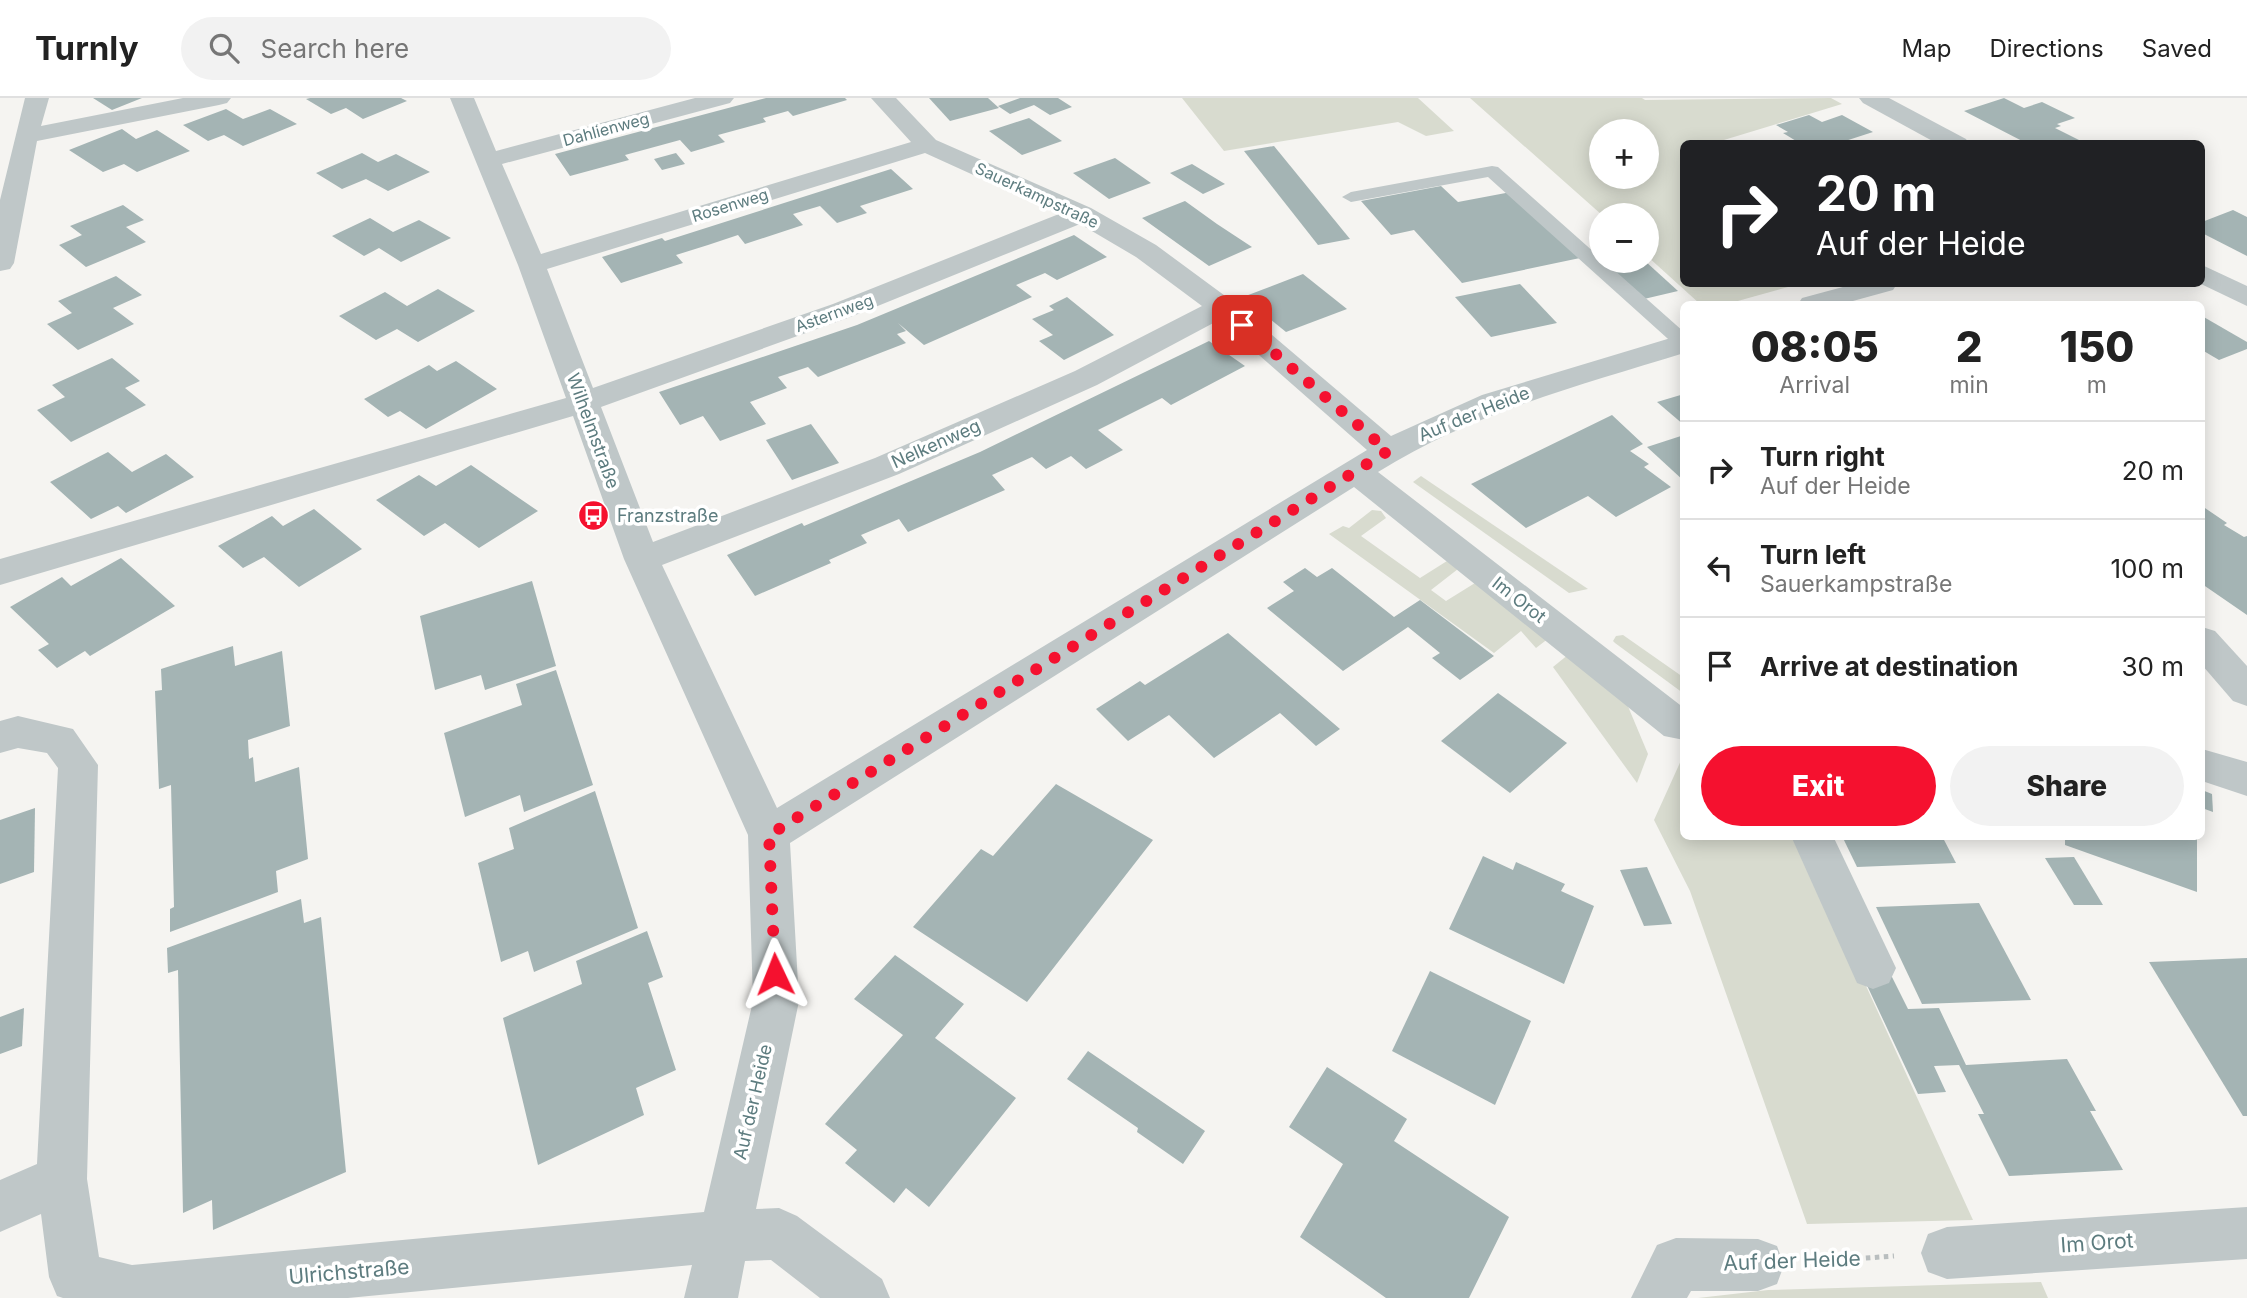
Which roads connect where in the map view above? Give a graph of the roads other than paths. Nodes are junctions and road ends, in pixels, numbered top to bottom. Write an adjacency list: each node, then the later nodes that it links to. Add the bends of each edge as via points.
1 (219, 98): 6 (street)
2 (462, 98): 9 (street, Wilhelmstraße)
3 (722, 98): 9 (street, Dahlienweg)
4 (883, 98): 8 (street, Sauerkampstraße)
5 (1871, 98): 7 (street)
6 (27, 116): 12 (street)
7 (1949, 140)
8 (927, 145): 11 (street, Sauerkampstraße); 13 (street, Rosenweg)
9 (490, 160): 13 (street, Wilhelmstraße)
10 (1351, 197): 19 (lane, via 1492,171)
11 (1083, 214): 18 (street, Sauerkampstraße, via 1146,251); 21 (street, Asternweg, via 843,310)
12 (0, 263)
13 (532, 265): 21 (street, Wilhelmstraße)
14 (2205, 275): 16 (street)
15 (1872, 287): 17 (street)
16 (2247, 297)
17 (1823, 301)
18 (1222, 307): 22 (street, Sauerkampstraße); 24 (street, Nelkenweg, via 1086,378 887,466)
19 (1680, 339)
20 (1680, 344): 22 (street, Auf der Heide, via 1493,402)
21 (582, 403): 24 (street, Wilhelmstraße); 25 (street)
22 (1388, 451): 23 (street, Auf der Heide)
23 (1355, 471): 28 (street, Im Orot); 32 (street, Auf der Heide)
24 (642, 559): 32 (street, Wilhelmstraße)
25 (0, 572)
26 (2205, 644): 27 (street)
27 (2247, 691)
28 (1680, 725)
29 (0, 737): 35 (street, Ulrichstraße, via 18,732 59,740 78,765)
30 (2205, 766): 31 (street)
31 (2247, 779)
32 (769, 835): 38 (street, Auf der Heide, via 776,1002)
33 (1814, 840): 34 (street)
34 (1873, 968)
35 (62, 1179): 36 (street); 38 (street, Ulrichstraße, via 76,1277 132,1292)
36 (0, 1206)
37 (2247, 1233): 39 (street, Im Orot)
38 (723, 1236): 41 (street, Auf der Heide); 42 (street, via 779,1234)
39 (1947, 1253)
40 (1758, 1265): 43 (street, Auf der Heide, via 1676,1264)
41 (711, 1298)
42 (863, 1298)
43 (1658, 1298)

